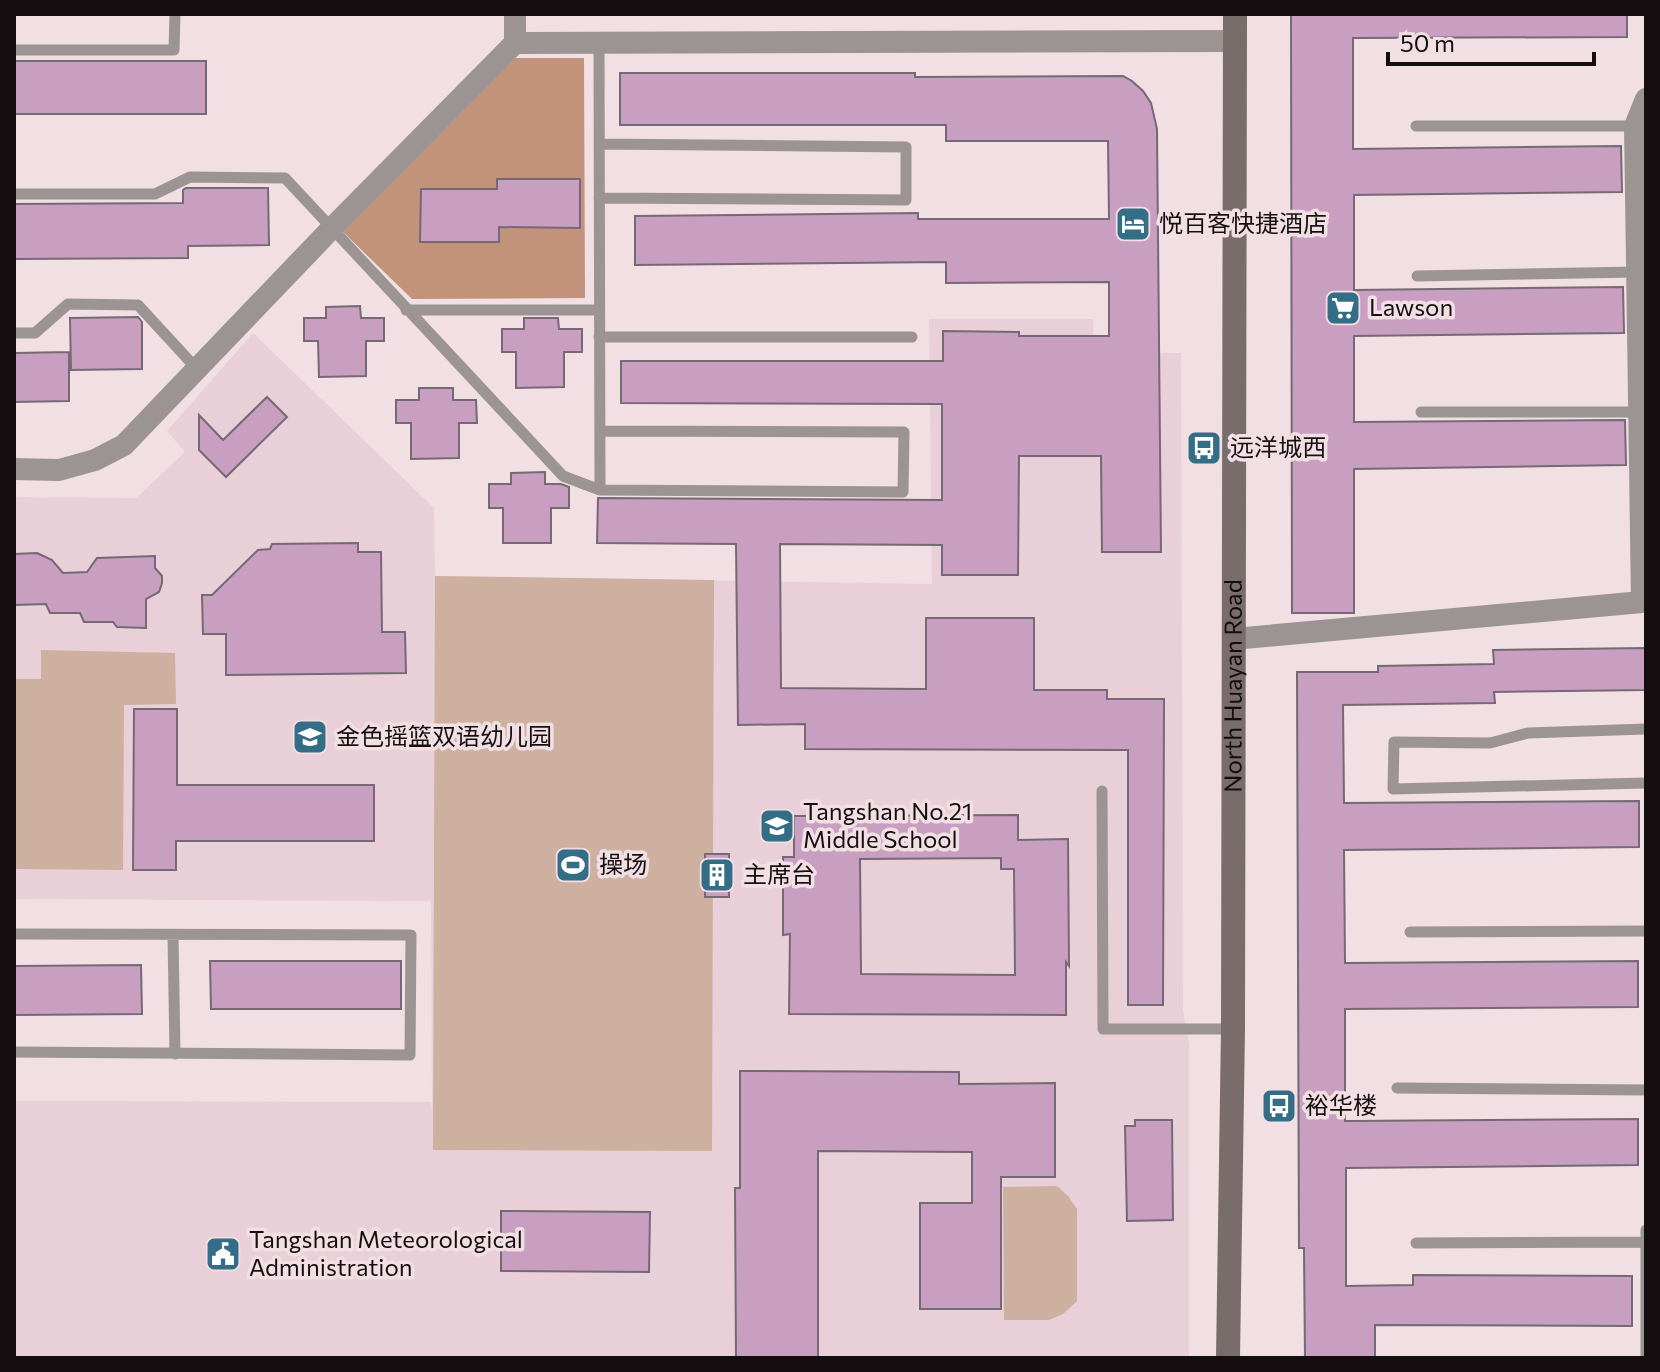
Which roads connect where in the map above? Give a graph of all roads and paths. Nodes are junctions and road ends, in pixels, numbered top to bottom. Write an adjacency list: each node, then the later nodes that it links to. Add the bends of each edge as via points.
1 (175, 14): 7 (lane, via 174,50)
2 (515, 14): 6 (street)
3 (1235, 14): 4 (street, North Huayan Road)
4 (1235, 41): 5 (street); 31 (street, North Huayan Road)
5 (599, 42): 6 (street); 11 (lane)
6 (515, 43): 14 (street)
7 (14, 50)
8 (1646, 99): 10 (street)
9 (1416, 126): 10 (lane)
10 (1635, 126): 15 (street)
11 (599, 144): 13 (lane); 13 (lane, via 906,147 906,200)
12 (14, 194): 14 (lane, via 155,194 190,177 285,178)
13 (599, 198): 19 (lane)
14 (331, 229): 18 (lane); 24 (street)
15 (1641, 233): 16 (street)
16 (1637, 272): 17 (lane); 23 (street)
17 (1417, 276)
18 (406, 310): 19 (lane); 29 (lane, via 563,476)
19 (599, 310): 21 (lane)
20 (14, 333): 24 (lane, via 35,333 68,304 138,305)
21 (599, 337): 22 (lane); 27 (lane)
22 (912, 337)
23 (1642, 367): 26 (street)
24 (196, 368): 28 (street, via 124,445 59,470)
25 (1421, 412): 26 (lane)
26 (1639, 412): 30 (street)
27 (600, 431): 29 (lane); 29 (lane, via 904,432 903,492)
28 (14, 469)
29 (600, 490)
30 (1643, 497): 31 (street, via 1642,602)
31 (1233, 639): 39 (street, North Huayan Road)
32 (1646, 729): 33 (lane, via 1528,733 1490,743 1394,742 1393,789)
33 (1646, 783)
34 (1102, 791): 39 (lane, via 1103,1029)
35 (1646, 931): 36 (lane)
36 (1410, 932)
37 (14, 934): 38 (lane)
38 (173, 935): 41 (lane); 41 (lane, via 411,935 410,1055)
39 (1233, 1029): 47 (street, North Huayan Road)
40 (14, 1052): 41 (lane)
41 (175, 1054)
42 (1397, 1088): 43 (lane)
43 (1646, 1090)
44 (1646, 1230): 45 (lane)
45 (1646, 1242): 46 (lane); 48 (lane)
46 (1416, 1243)
47 (1228, 1358)
48 (1646, 1358)

